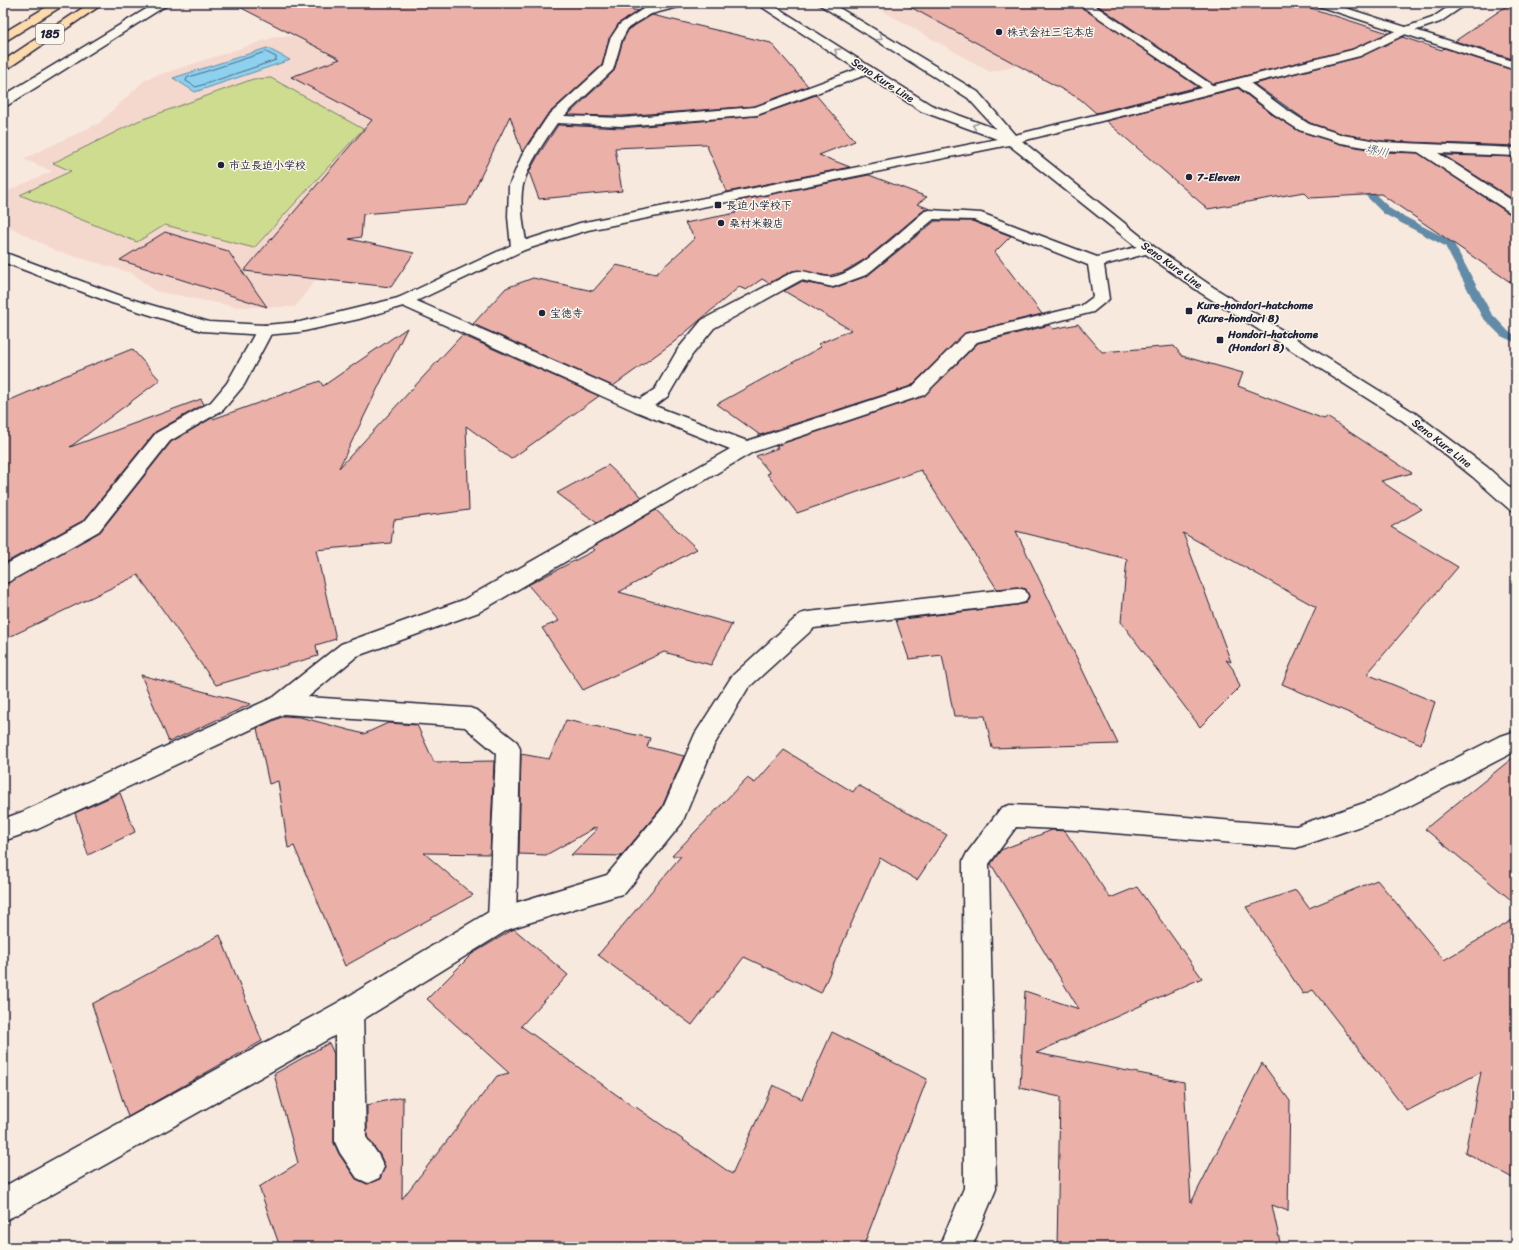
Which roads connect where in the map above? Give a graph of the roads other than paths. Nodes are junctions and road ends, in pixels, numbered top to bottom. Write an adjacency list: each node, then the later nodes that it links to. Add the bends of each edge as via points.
1 (61, 3): 11 (highway, 185)
2 (98, 3): 12 (highway, 185)
3 (164, 3): 17 (street)
4 (682, 3): 18 (street, via 648,11 624,26 616,38 609,66)
5 (762, 3): 14 (street, Seno Kure Line, one-way to 5)
6 (823, 3): 19 (street, Seno Kure Line, one-way to 19, via 973,95)
7 (1083, 3): 16 (street)
8 (1319, 3): 10 (street)
9 (1462, 3): 10 (street, via 1436,20)
10 (1404, 31): 13 (street); 15 (street, via 1356,53)
11 (3, 38)
12 (3, 66)
13 (1516, 66)
14 (867, 70): 18 (street, via 757,112 622,122); 19 (street, Seno Kure Line, one-way to 14, via 926,108)
15 (1242, 83): 16 (street); 20 (street, via 1304,127 1341,139)
16 (1212, 89): 19 (street)
17 (3, 102)
18 (553, 119): 23 (street, via 529,154 516,186)
19 (1012, 140): 23 (street, via 585,226); 24 (street, Seno Kure Line)
20 (1423, 149): 21 (street); 22 (street)
21 (1516, 152)
22 (1516, 210)
23 (519, 247): 27 (street)
24 (1148, 249): 26 (street); 31 (street, Seno Kure Line, via 1206,290 1408,417 1480,472)
25 (3, 257): 28 (street, via 118,300 208,327)
26 (1096, 262): 29 (street, via 976,216 930,214 860,272 833,282 799,275 708,324 684,353 662,392); 30 (street, via 1101,299 1087,309 971,338 918,391)
27 (404, 302): 28 (street, via 300,327); 29 (street)
28 (265, 330): 32 (street, via 235,385 217,406 163,437 92,526)
29 (641, 407): 30 (street)
30 (746, 448): 34 (street, via 470,606 349,650)
31 (1516, 504)
32 (3, 576)
33 (1017, 596): 37 (street, via 808,620 740,682 703,741 673,815 616,884)
34 (282, 704): 36 (street, via 36,818); 37 (street, via 470,718 508,749)
35 (1516, 741): 41 (street, via 1381,808 1296,837 1010,816 976,861 980,1189)
36 (3, 830)
37 (502, 919): 38 (street)
38 (349, 1012): 39 (street, via 350,1142); 40 (street)
39 (368, 1167)
40 (3, 1205)
41 (955, 1247)

